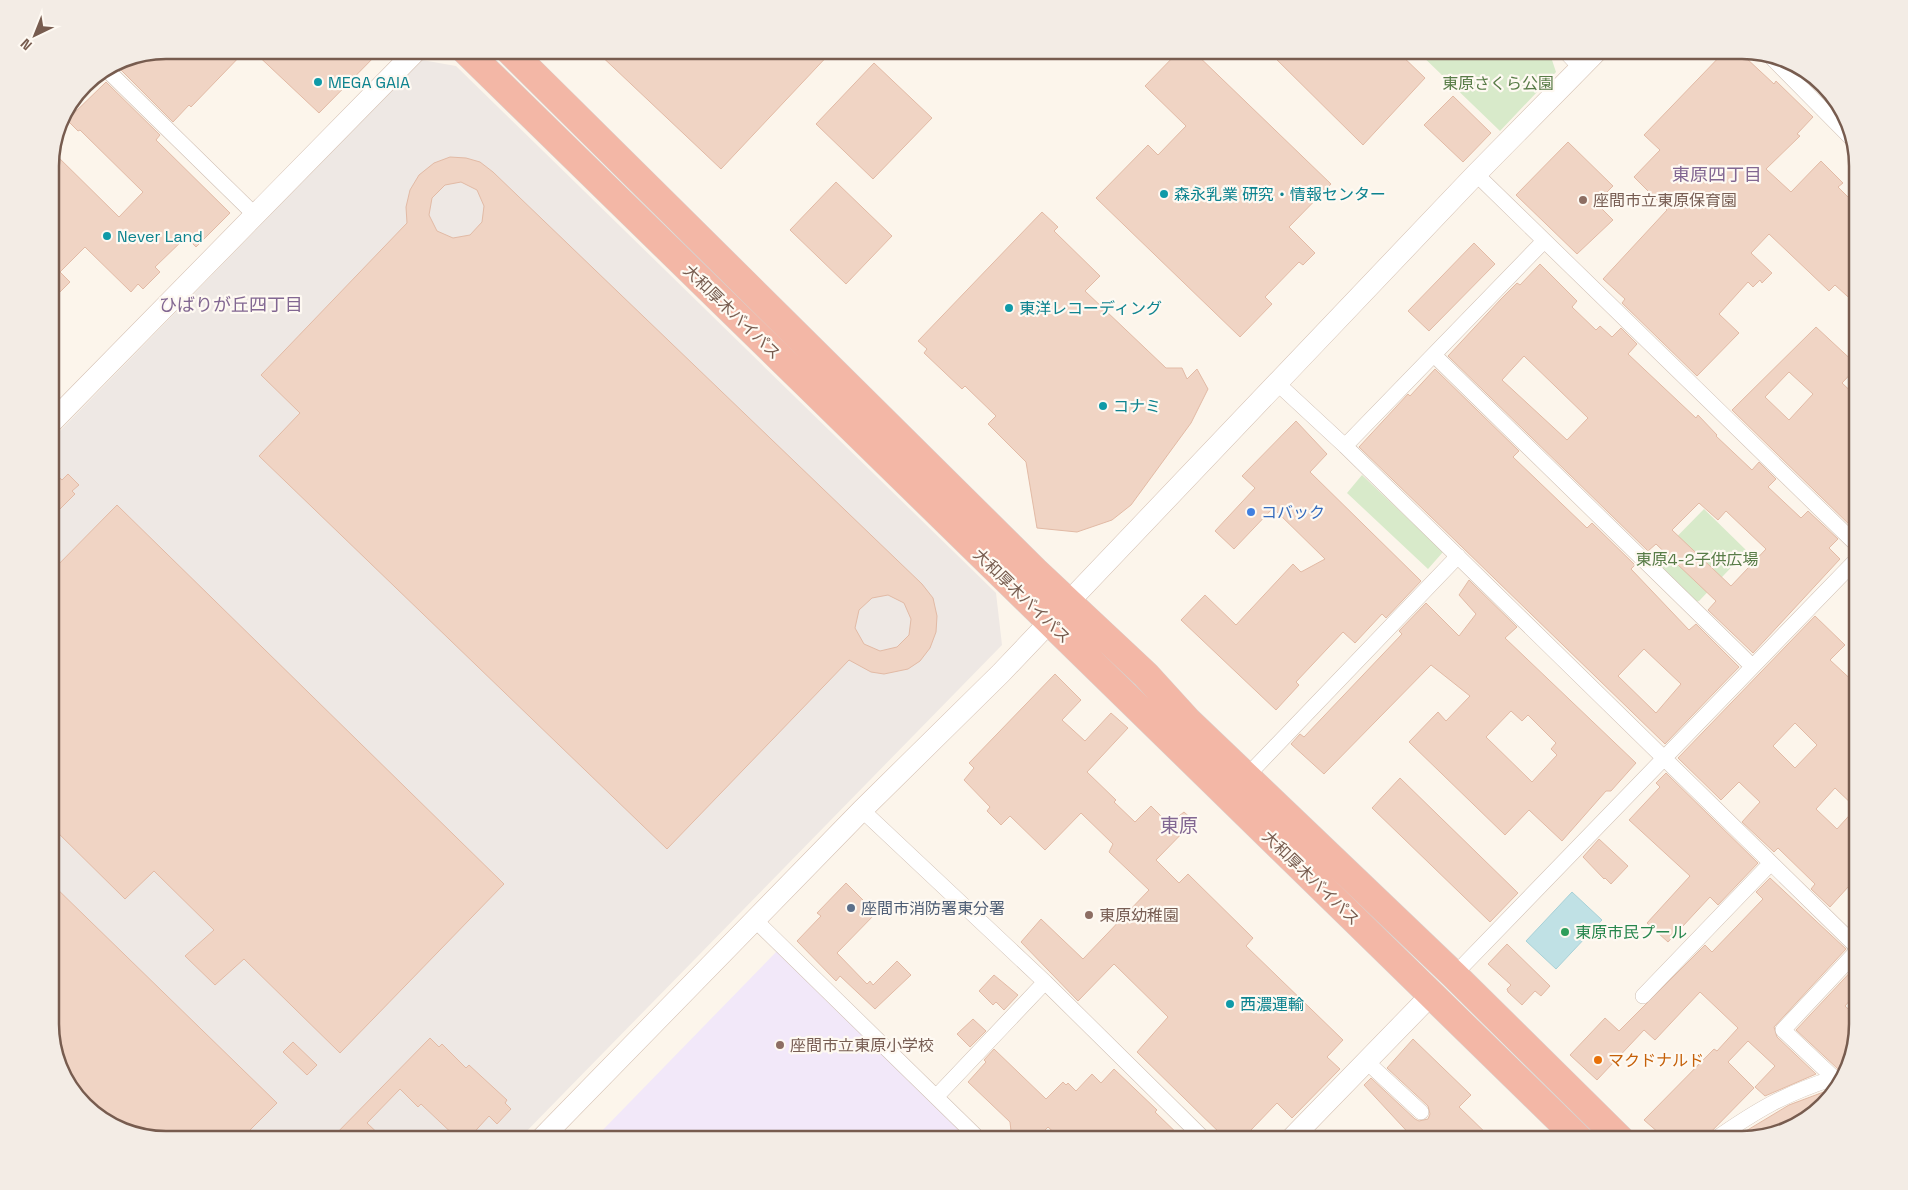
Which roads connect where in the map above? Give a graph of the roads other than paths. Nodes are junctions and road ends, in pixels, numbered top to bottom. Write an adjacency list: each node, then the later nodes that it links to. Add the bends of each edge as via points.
1 (408, 59): 11 (street)
2 (474, 59): 21 (highway, 大和厚木バイパス)
3 (518, 59): 20 (highway, 大和厚木バイパス)
4 (1572, 59): 7 (street)
5 (1590, 59): 7 (street)
6 (1780, 66): 9 (street)
7 (1581, 68): 10 (street)
8 (111, 74): 11 (street)
9 (1843, 130)
10 (1476, 174): 12 (street); 14 (street)
11 (255, 215): 15 (street)
12 (1544, 241): 13 (street); 17 (street)
13 (1434, 355): 16 (street); 22 (street)
14 (1277, 383): 16 (street); 20 (street)
15 (59, 413)
16 (1345, 446): 18 (street)
17 (1849, 537)
18 (1458, 556): 23 (street); 24 (street)
19 (1849, 567): 22 (street)
20 (1068, 602): 21 (street); 24 (highway, 大和厚木バイパス, via 1146,675)
21 (1049, 622): 25 (street); 32 (highway, 大和厚木バイパス)
22 (1752, 666): 23 (street)
23 (1663, 758): 26 (street); 30 (street)
24 (1246, 777): 30 (highway, 大和厚木バイパス)
25 (862, 810): 27 (street); 31 (street)
26 (1771, 863): 28 (street); 33 (street)
27 (755, 920): 37 (street); 39 (street)
28 (1849, 940)
29 (1849, 959): 35 (street, via 1783,1030)
30 (1454, 975): 44 (highway, 大和厚木バイパス)
31 (1045, 982): 37 (street); 41 (street)
32 (1431, 995): 34 (street); 43 (highway, 大和厚木バイパス)
33 (1643, 996)
34 (1367, 1062): 38 (street); 42 (street)
35 (1836, 1076)
36 (1834, 1079): 45 (street, via 1795,1090 1757,1109)
37 (936, 1097): 40 (street)
38 (1421, 1112)
39 (549, 1131)
40 (971, 1131)
41 (1196, 1131)
42 (1299, 1131)
43 (1571, 1131)
44 (1612, 1131)
45 (1726, 1131)

